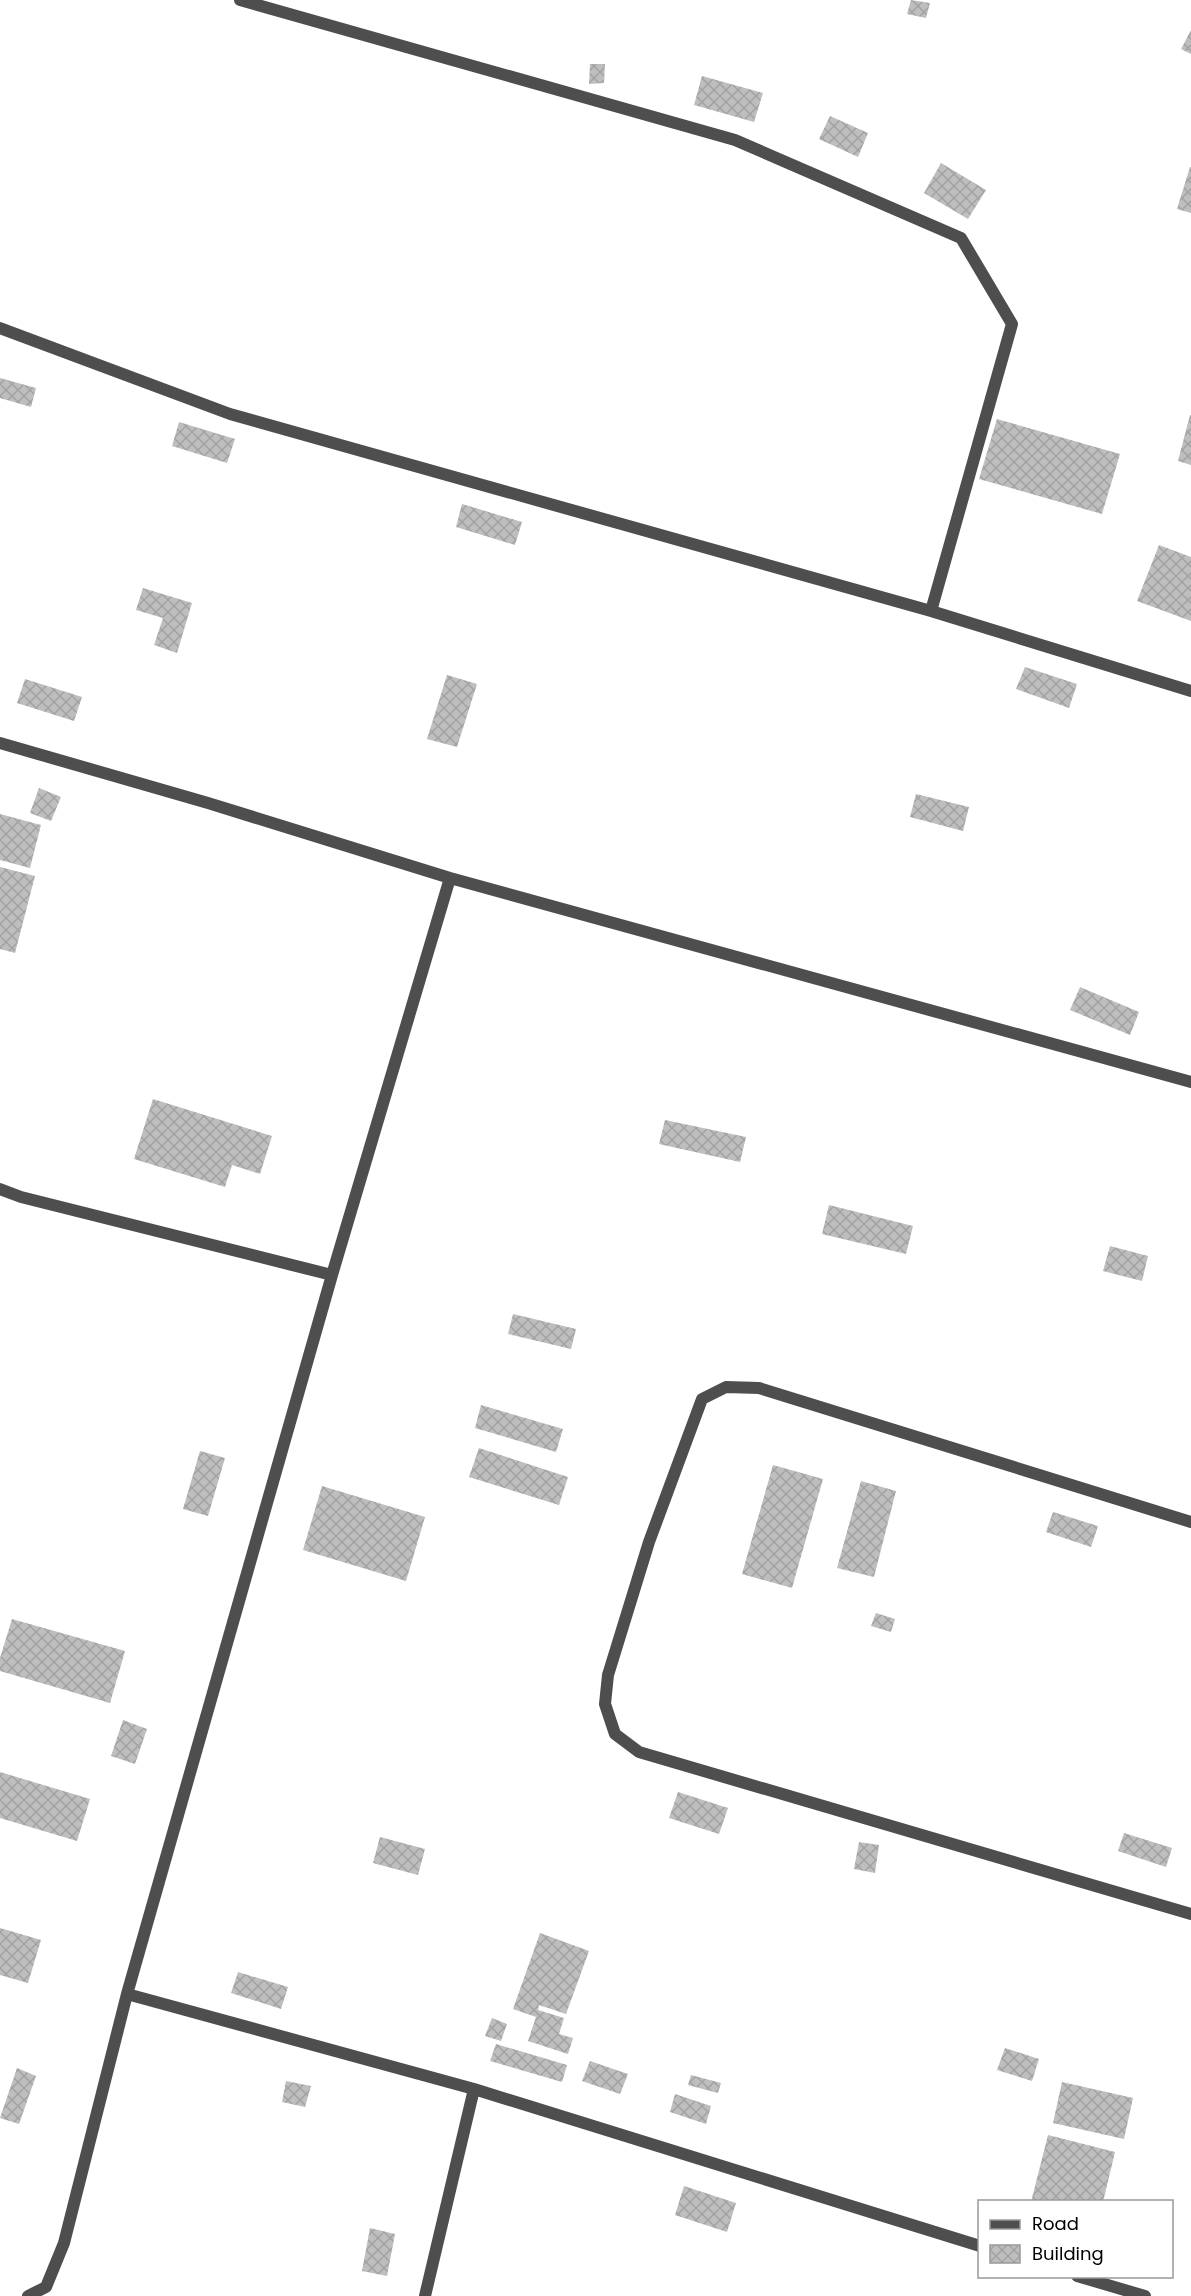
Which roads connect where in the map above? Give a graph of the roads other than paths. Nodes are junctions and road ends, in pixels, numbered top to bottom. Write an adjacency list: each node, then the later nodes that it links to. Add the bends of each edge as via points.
1 (240, 0): 3 (street, via 735,140 962,238 1012,324)
2 (0, 328): 3 (street, via 230,414)
3 (931, 611): 4 (street)
4 (1191, 692)
5 (0, 743): 6 (street)
6 (450, 878): 7 (street); 9 (street)
7 (1191, 1082)
8 (0, 1189): 9 (street)
9 (332, 1275): 12 (street)
10 (1191, 1522): 11 (street, via 759,1388 726,1387 702,1399 649,1542 608,1675 605,1704 615,1734 639,1752)
11 (1191, 1914)
12 (127, 1994): 13 (street); 16 (street, via 64,2243)
13 (474, 2089): 14 (street); 18 (street)
14 (978, 2245)
15 (1081, 2278): 19 (street)
16 (45, 2291): 17 (street)
17 (27, 2296)
18 (425, 2296)
19 (1145, 2296)

